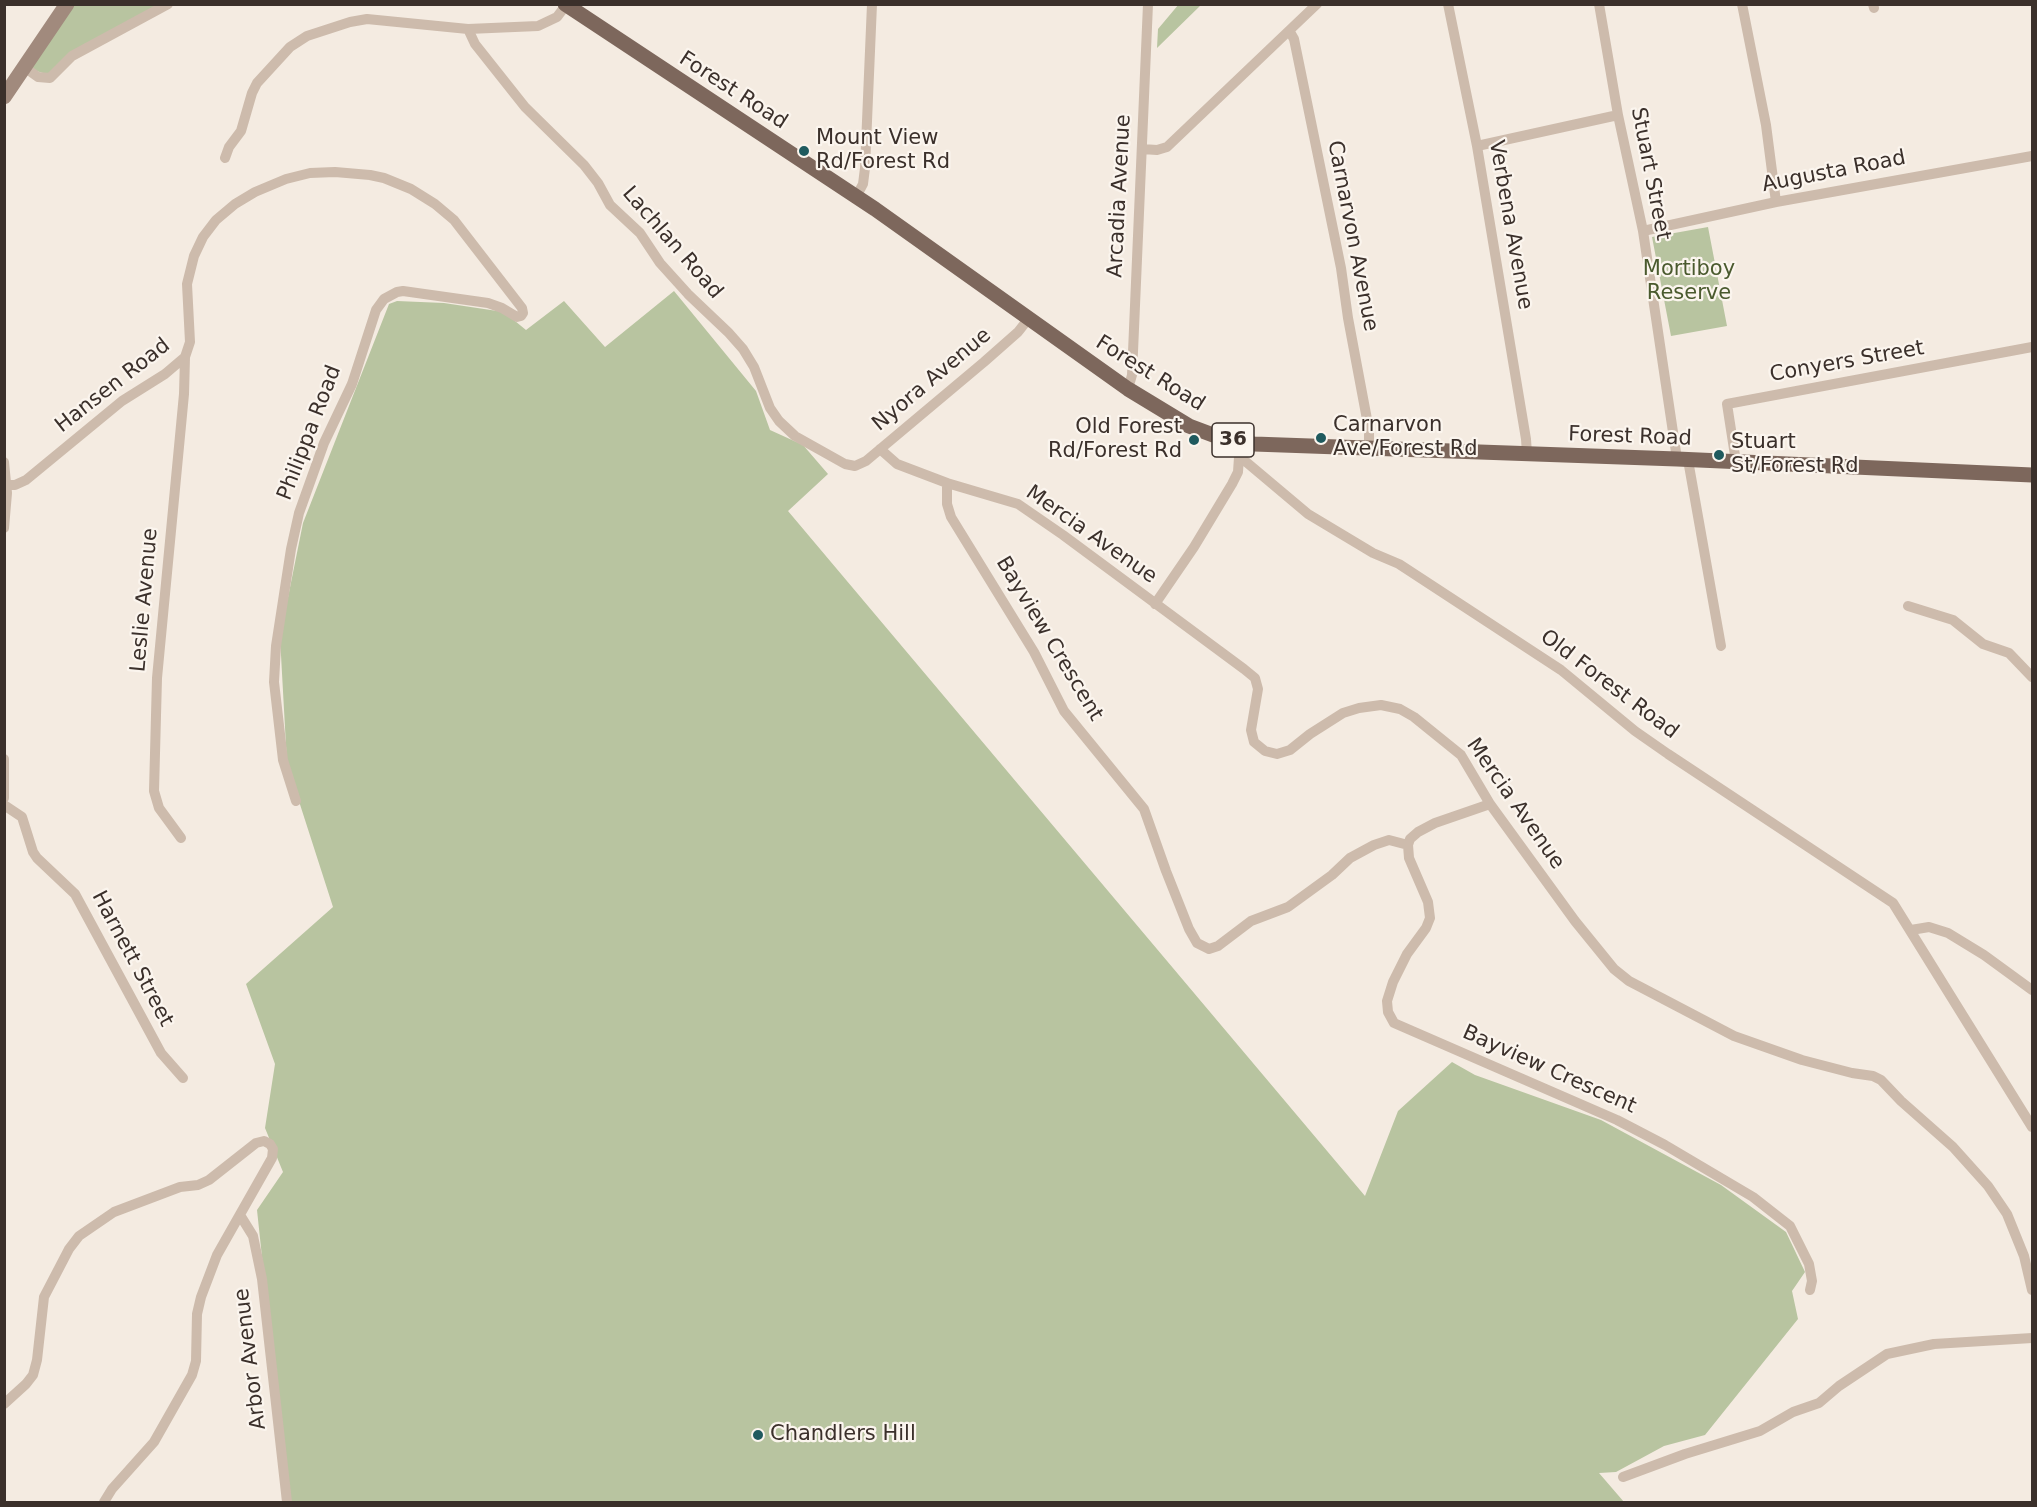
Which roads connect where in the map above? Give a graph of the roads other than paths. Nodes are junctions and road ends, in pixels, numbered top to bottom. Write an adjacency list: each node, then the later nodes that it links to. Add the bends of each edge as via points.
1 (67, 4): 12 (main road)
2 (168, 4): 12 (street, via 72,56 50,78 38,77)
3 (872, 4): 19 (street, via 865,168)
4 (1148, 4): 16 (street, Arcadia Avenue)
5 (1317, 4): 11 (street)
6 (1448, 4): 15 (street, Verbena Avenue)
7 (1599, 4): 14 (street, Stuart Street)
8 (1742, 4): 20 (street, via 1766,125)
9 (565, 5): 10 (street, via 557,17 538,26); 19 (main road, Forest Road / 36)
10 (468, 29): 18 (street, via 367,19 307,36 290,47 257,83 241,130); 35 (street, Lachlan Road, via 525,108 589,171 610,205 640,233 674,280 738,343 751,360 779,421 795,436)
11 (1290, 32): 16 (street, via 1167,147); 28 (street, Carnarvon Avenue, via 1341,268)
12 (24, 67): 13 (main road)
13 (4, 97)
14 (1618, 115): 15 (street); 21 (street, Stuart Street)
15 (1477, 146): 30 (street, Verbena Avenue)
16 (1142, 149): 26 (street, Arcadia Avenue, via 1132,375)
17 (2032, 156): 20 (street, Augusta Road)
18 (225, 158)
19 (856, 197): 23 (main road, Forest Road / 36)
20 (1776, 202): 21 (street, Augusta Road)
21 (1643, 231): 31 (street, Stuart Street)
22 (522, 315): 25 (street, Hansen Road, via 522,308 462,230 423,196 370,175 310,173 255,192 209,228 198,246 187,284 190,342); 47 (street, Philippa Road, via 517,317 481,302 403,291 384,299 376,310 349,393 321,452 291,549 274,682 283,759)
23 (1029, 318): 26 (main road, Forest Road / 36); 29 (street, Nyora Avenue, via 992,355)
24 (2032, 347): 34 (street, Conyers Street, via 1727,404)
25 (185, 357): 39 (street, Hansen Road, via 122,401 26,480); 50 (street, Leslie Avenue, via 158,668 154,791 159,808)
26 (1128, 389): 27 (main road, Forest Road / 36, via 1189,426)
27 (1247, 443): 28 (main road, Forest Road / 36); 32 (street); 36 (street)
28 (1369, 447): 30 (main road, Forest Road / 36)
29 (880, 449): 35 (street, Nyora Avenue); 38 (street, Mercia Avenue, via 897,464)
30 (1527, 454): 31 (main road, Forest Road / 36)
31 (1682, 460): 34 (main road, Forest Road / 36); 43 (street, Stuart Street)
32 (1245, 461): 36 (street); 52 (street, Old Forest Road, via 1308,514 1399,564 1562,670 1635,731 1882,895 1893,903)
33 (4, 462): 39 (street)
34 (1736, 462): 37 (main road, Forest Road / 36)
35 (855, 466)
36 (1238, 472): 41 (street)
37 (2032, 475)
38 (947, 483): 41 (street, Mercia Avenue, via 1018,504); 51 (street, Bayview Crescent, via 951,517 1034,652 1064,711 1144,808 1197,943 1209,949 1251,921 1288,907 1350,858 1374,845 1389,840)
39 (7, 485): 40 (street)
40 (4, 528)
41 (1155, 604): 48 (street, Mercia Avenue, via 1255,678 1258,688 1251,730 1254,742 1265,751 1278,754 1290,750 1342,713 1381,705 1400,709 1461,755)
42 (1908, 606): 44 (street, via 1953,620 1983,644 2009,653)
43 (1721, 646)
44 (2032, 677)
45 (4, 759): 46 (street)
46 (4, 798)
47 (296, 801)
48 (1490, 804): 51 (street, via 1418,832); 58 (street, Mercia Avenue, via 1604,960 1629,981 1734,1036 1802,1060 1881,1080 1953,1147 1988,1186 2018,1238)
49 (4, 805): 54 (street, Harnett Street, via 22,817 37,858 75,894 160,1053)
50 (181, 838)
51 (1408, 845): 57 (street, Bayview Crescent, via 1430,918 1393,982 1387,1001 1395,1023 1617,1120 1753,1197 1790,1226 1809,1264)
52 (1911, 930): 53 (street, via 1929,927 1948,933); 55 (street, Old Forest Road)
53 (2032, 990)
54 (183, 1078)
55 (2032, 1127)
56 (240, 1215): 60 (street, via 273,1155 272,1145 266,1141 252,1146 209,1180 114,1212 80,1236 44,1297 33,1375); 62 (street, via 217,1255 201,1297 192,1375 154,1442); 63 (street, Arbor Avenue, via 253,1236 262,1280)
57 (1810, 1290)
58 (2032, 1290)
59 (2032, 1338): 61 (street, via 1934,1344 1887,1354 1819,1403 1792,1412 1760,1431)
60 (4, 1404)
61 (1623, 1477)
62 (104, 1503)
63 (287, 1503)

